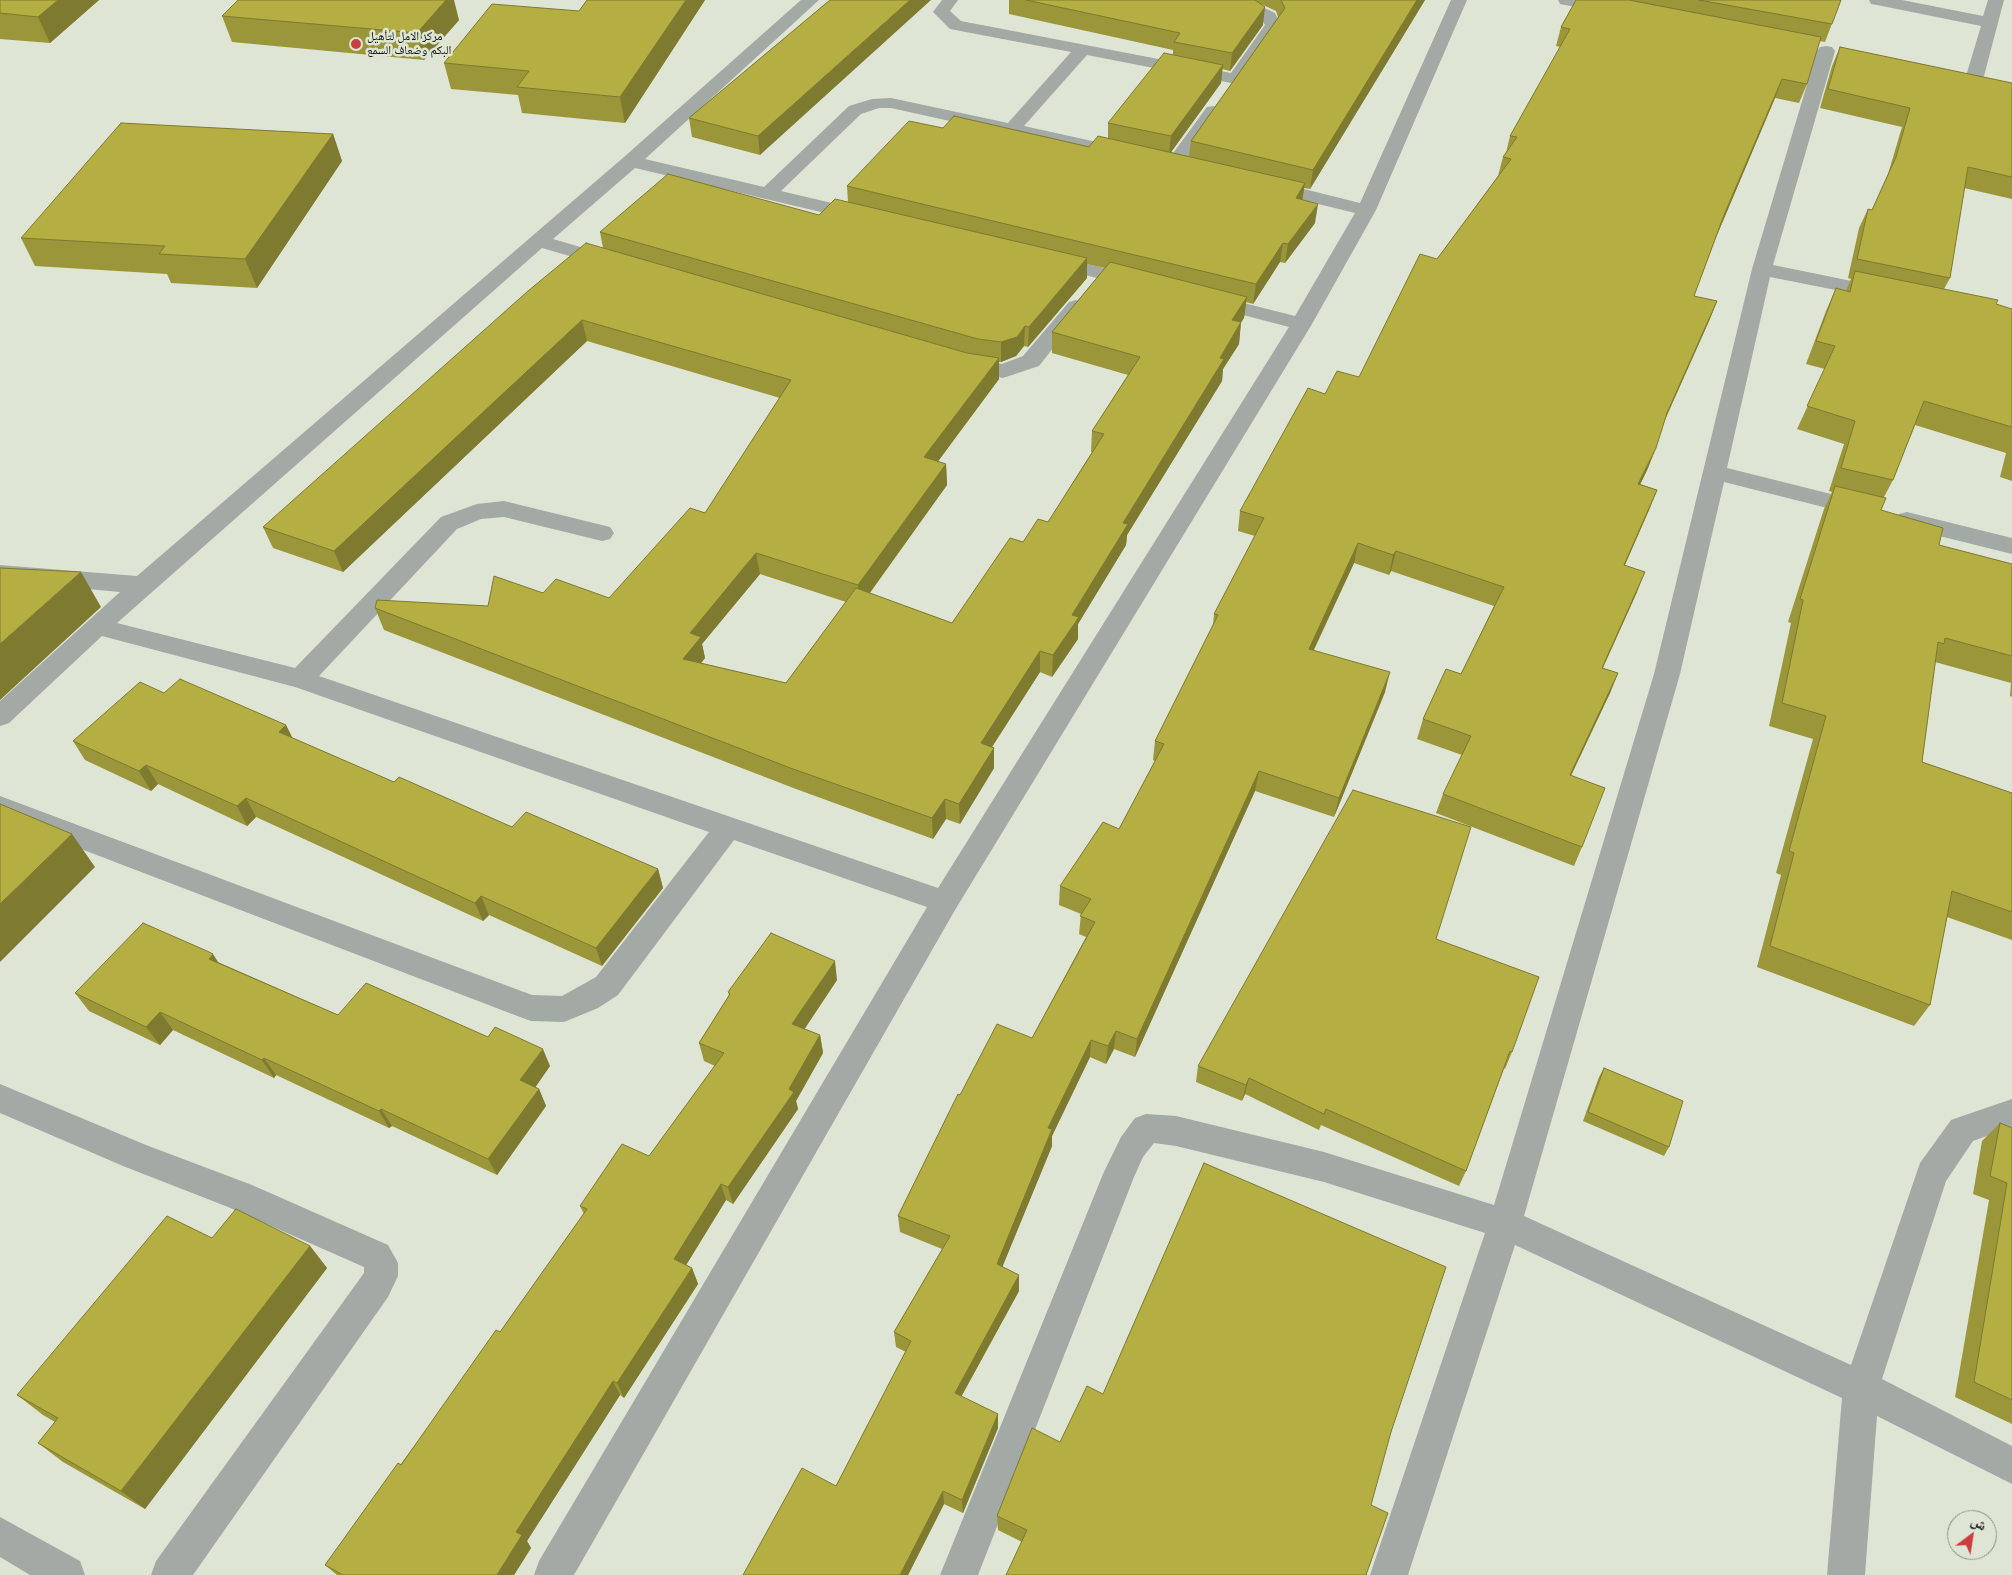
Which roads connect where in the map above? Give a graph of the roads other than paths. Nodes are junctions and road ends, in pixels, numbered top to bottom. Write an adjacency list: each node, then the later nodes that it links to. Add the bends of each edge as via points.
1 (811, 0): 17 (street)
2 (950, 0): 10 (street, via 941,12 956,25)
3 (1214, 0): 14 (street, via 1258,11 1273,25)
4 (1459, 0): 22 (street)
5 (1566, 0): 8 (street)
6 (1876, 0): 9 (street)
7 (1996, 0): 9 (street)
8 (1624, 11)
9 (1988, 22): 13 (street)
10 (1082, 50): 14 (street); 16 (street)
11 (1825, 51): 27 (street)
12 (1956, 73): 13 (street)
13 (1974, 76): 15 (street)
14 (1236, 79): 18 (street)
15 (1993, 80)
16 (1012, 129): 18 (street); 21 (street, via 891,103 866,106 848,116)
17 (631, 161): 21 (street); 24 (street)
18 (1175, 164): 19 (street)
19 (1194, 169)
20 (1251, 182): 22 (street)
21 (767, 194): 23 (street)
22 (1366, 210): 32 (street)
23 (882, 221)
24 (538, 240): 26 (street); 38 (street)
25 (1036, 258): 28 (street)
26 (633, 268)
27 (1762, 269): 31 (street); 34 (street)
28 (1103, 274): 29 (street); 33 (street, via 1031,361 1003,370)
29 (1160, 288)
30 (1188, 295): 32 (street)
31 (1906, 298)
32 (1301, 324): 44 (street)
33 (948, 358)
34 (1714, 472): 36 (street); 47 (street, via 1667,674)
35 (602, 532): 40 (street, via 504,509 476,512 449,523)
36 (2012, 546)
37 (0, 572): 38 (street)
38 (142, 584): 39 (street)
39 (96, 626): 40 (street); 41 (street)
40 (300, 679): 43 (street)
41 (0, 716)
42 (0, 806): 43 (street, via 531,1008 564,1009 607,986)
43 (729, 826): 44 (street)
44 (945, 902): 53 (street)
45 (0, 1098): 52 (street, via 240,1196 376,1256 381,1264 381,1276 376,1285)
46 (2012, 1113): 48 (street, via 1962,1130 1932,1174)
47 (1505, 1224): 48 (street); 54 (street, via 1324,1167 1176,1131 1146,1128 1119,1174); 55 (street)
48 (1861, 1388): 49 (street); 56 (street)
49 (2012, 1466)
50 (0, 1536): 51 (street)
51 (66, 1575)
52 (170, 1575)
53 (552, 1575)
54 (959, 1575)
55 (1388, 1575)
56 (1846, 1575)

